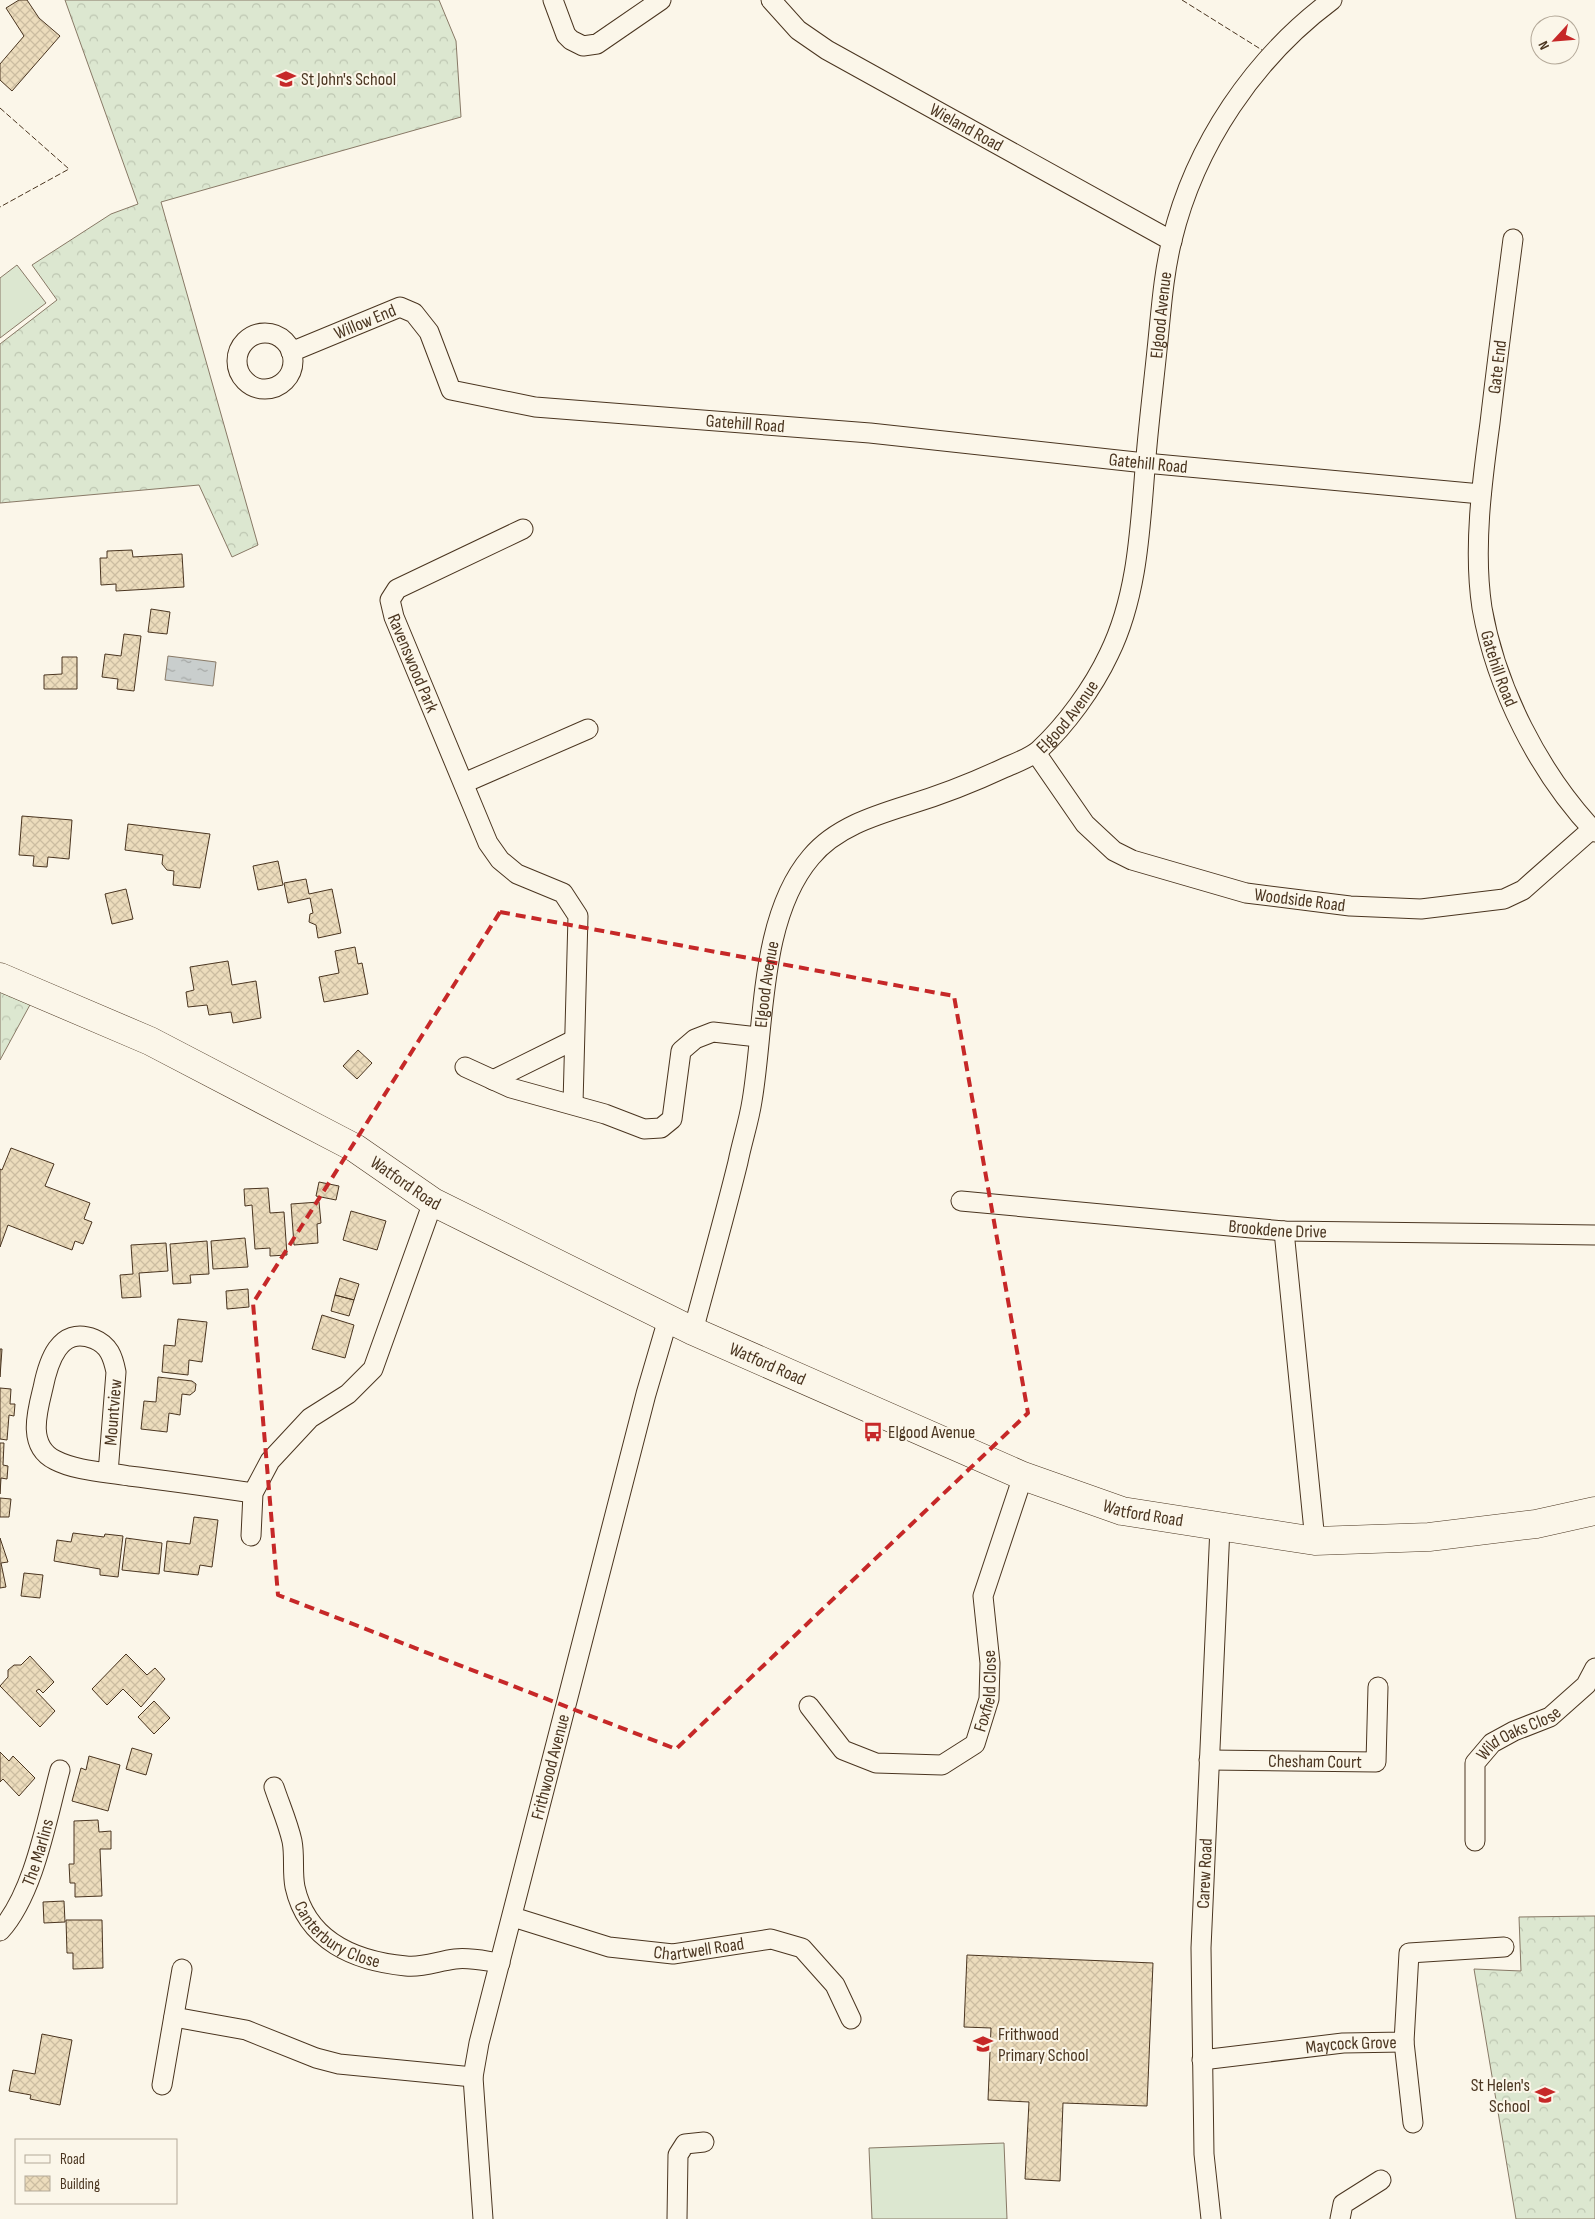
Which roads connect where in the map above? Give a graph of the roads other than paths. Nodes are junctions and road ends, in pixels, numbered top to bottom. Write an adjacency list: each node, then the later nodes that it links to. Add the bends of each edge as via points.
1 (553, 0): 2 (street, via 566,35 583,46 597,44)
2 (661, 0)
3 (771, 0): 6 (street, Wieland Road, via 798,30 827,50)
4 (1332, 0): 6 (street, Elgood Avenue, via 1277,49 1229,109 1198,167)
5 (1513, 239): 10 (street, Gate End)
6 (1172, 241): 9 (street, Elgood Avenue, via 1164,284)
7 (291, 352): 8 (street, Willow End, via 400,307 414,313 428,332)
8 (452, 390): 9 (street, Gatehill Road, via 535,407 870,433)
9 (1145, 463): 10 (street, Gatehill Road); 13 (street, Elgood Avenue, via 1141,532 1129,601 1110,654 1082,700)
10 (1481, 494): 15 (street, Gatehill Road, via 1479,552 1482,607 1502,678 1532,744 1551,775)
11 (523, 529): 14 (street, Ravenswood Park, via 397,589 390,600 394,617)
12 (588, 728): 14 (street)
13 (1036, 753): 15 (street, Woodside Road, via 1085,824 1114,851 1132,860 1246,893 1350,906 1421,908 1504,899 1523,890); 17 (street, Elgood Avenue, via 954,791 875,816 831,837 810,858 794,882 776,927)
14 (464, 783): 18 (street, Ravenswood Park, via 488,843 500,860 517,874 563,893 578,916)
15 (1594, 831)
16 (0, 977): 23 (main road, Watford Road, via 150,1042 355,1148)
17 (758, 1037): 21 (street, via 713,1032 695,1039 681,1051 672,1119 660,1128 644,1129); 27 (street, Elgood Avenue, via 752,1101)
18 (574, 1040): 20 (street); 21 (street, Ravenswood Park)
19 (465, 1067): 20 (street)
20 (493, 1080): 21 (street)
21 (572, 1104)
22 (961, 1201): 24 (street, Brookdene Drive)
23 (433, 1202): 26 (main road, Watford Road); 30 (street, via 373,1369 348,1394 310,1418 270,1461)
24 (1284, 1231): 25 (street, Brookdene Drive); 34 (street)
25 (1595, 1235)
26 (668, 1319): 27 (main road, Watford Road); 42 (street, Frithwood Avenue)
27 (693, 1331): 29 (main road, Watford Road)
28 (108, 1473): 28 (street, Mountview, via 54,1460 45,1452 37,1436 35,1420 47,1367 64,1341 74,1338 98,1340 112,1354 114,1361 116,1372); 30 (street, Mountview)
29 (1023, 1476): 32 (main road, Watford Road, via 1122,1511); 37 (street, Foxfield Close, via 983,1596 990,1663 989,1699 975,1744 942,1765 876,1763 843,1750)
30 (254, 1493): 33 (street)
31 (1595, 1511): 34 (main road, Watford Road, via 1536,1524 1429,1537)
32 (1220, 1527): 34 (main road, Watford Road); 38 (street, Carew Road)
33 (251, 1536)
34 (1315, 1541)
35 (1595, 1668): 41 (street, Wild Oaks Close, via 1586,1685 1550,1717 1492,1743 1475,1763)
36 (1378, 1686): 38 (street, Chesham Court, via 1376,1762)
37 (809, 1706)
38 (1209, 1760): 50 (street, Carew Road, via 1201,1948)
39 (60, 1770): 43 (street, The Marlins, via 27,1887 17,1908)
40 (274, 1787): 45 (street, Canterbury Close, via 292,1842 293,1873 299,1902 304,1915 320,1936 360,1956 408,1967 470,1958)
41 (1475, 1842)
42 (513, 1917): 45 (street, Frithwood Avenue); 48 (street, Chartwell Road, via 609,1947 673,1954 771,1939 802,1948 835,1985)
43 (0, 1930)
44 (1504, 1947): 49 (street, Maycock Grove, via 1409,1952)
45 (500, 1963): 51 (street, Frithwood Avenue)
46 (182, 1969): 47 (street)
47 (174, 2017): 51 (street, via 246,2030 339,2064); 52 (street)
48 (851, 2018)
49 (1404, 2042): 50 (street, Maycock Grove, via 1343,2043); 53 (street)
50 (1202, 2060): 58 (street, Carew Road, via 1204,2154)
51 (473, 2077): 56 (street, Frithwood Avenue)
52 (162, 2085)
53 (1413, 2123)
54 (704, 2142): 57 (street, via 685,2144 678,2155)
55 (1382, 2180): 59 (street, via 1343,2204)
56 (484, 2219)
57 (677, 2219)
58 (1212, 2219)
59 (1340, 2219)

